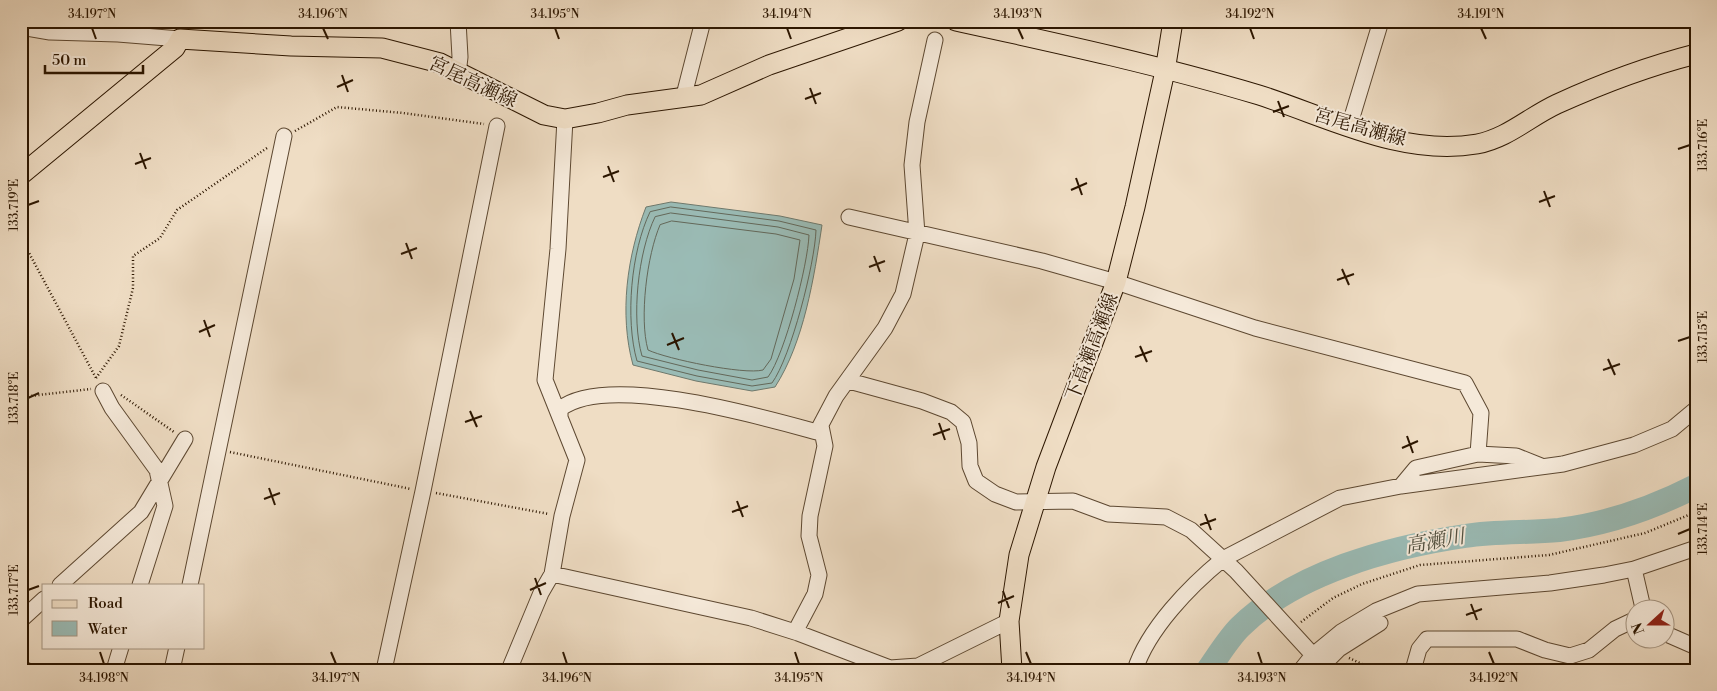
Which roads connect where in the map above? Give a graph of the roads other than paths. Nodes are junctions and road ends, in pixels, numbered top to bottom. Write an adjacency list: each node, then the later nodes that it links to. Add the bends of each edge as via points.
1 (458, 21): 12 (street)
2 (703, 21): 13 (street)
3 (898, 21): 13 (main road, 宮尾高瀬線, via 769,65 708,93)
4 (956, 21): 11 (main road, 宮尾高瀬線)
5 (1173, 21): 11 (main road, 下高瀬高瀬線)
6 (1381, 21): 16 (street)
7 (21, 27): 8 (street, via 50,32)
8 (180, 39): 12 (main road, 宮尾高瀬線, via 382,48 440,63); 18 (main road, via 175,48)
9 (935, 40): 20 (street, via 917,122 912,165)
10 (1696, 54): 16 (main road, 宮尾高瀬線, via 1555,104 1504,136 1477,144 1460,146 1395,140)
11 (1165, 71): 16 (main road, 宮尾高瀬線, via 1258,95); 21 (main road, 下高瀬高瀬線, via 1136,207)
12 (458, 74): 14 (main road, 宮尾高瀬線, via 544,116)
13 (683, 99): 14 (main road, 宮尾高瀬線, via 627,105)
14 (565, 119): 25 (street, via 558,249 545,380)
15 (497, 126): 56 (street)
16 (1349, 127)
17 (284, 136): 39 (street)
18 (21, 175)
19 (849, 217): 20 (street)
20 (917, 234): 21 (street, via 1042,261); 22 (street, via 903,294 885,328)
21 (1116, 282): 28 (street, via 1254,328 1464,383 1481,413); 32 (main road, 下高瀬高瀬線)
22 (849, 381): 26 (street, via 836,396); 32 (street, via 951,412 963,422 969,443 970,466 976,481 1009,500)
23 (103, 390): 30 (street, via 156,470)
24 (1696, 409): 29 (street, via 1672,428 1634,446 1563,464)
25 (560, 416): 26 (street, via 560,409 568,403 621,394 750,414 817,432); 36 (street, via 576,460)
26 (821, 426): 46 (street, via 824,446 809,536 819,575 815,594)
27 (185, 440): 30 (street)
28 (1478, 454): 29 (street, via 1516,456); 31 (street, via 1416,468)
29 (1542, 466): 31 (street)
30 (159, 483): 37 (street, via 141,512); 38 (street, via 165,506)
31 (1401, 486): 34 (street, via 1340,498)
32 (1036, 502): 34 (street, via 1073,501 1108,514 1166,517 1191,530); 43 (main road, 下高瀬高瀬線, via 1019,555)
33 (1696, 548): 35 (street)
34 (1223, 559): 51 (street); 59 (street, via 1161,622)
35 (1634, 569): 40 (street); 51 (street, via 1550,583 1418,594 1376,610)
36 (552, 574): 46 (street, via 751,618); 57 (street)
37 (61, 584)
38 (140, 584)
39 (190, 584)
40 (1641, 598)
41 (42, 601): 42 (street)
42 (21, 620)
43 (1009, 621): 46 (street, via 918,666 890,668); 58 (main road, 下高瀬高瀬線)
44 (1380, 623): 61 (street, via 1337,652)
45 (1624, 625): 62 (street, via 1589,650 1570,656 1517,639 1428,639 1419,649)
46 (795, 632)
47 (1674, 637): 48 (street)
48 (1696, 647)
49 (121, 648): 54 (street)
50 (177, 648): 55 (street)
51 (1311, 652): 60 (street)
52 (21, 669): 53 (street)
53 (26, 670)
54 (114, 670)
55 (172, 670)
56 (384, 670)
57 (510, 670)
58 (1012, 670)
59 (1135, 670)
60 (1301, 670)
61 (1318, 670)
62 (1413, 670)

